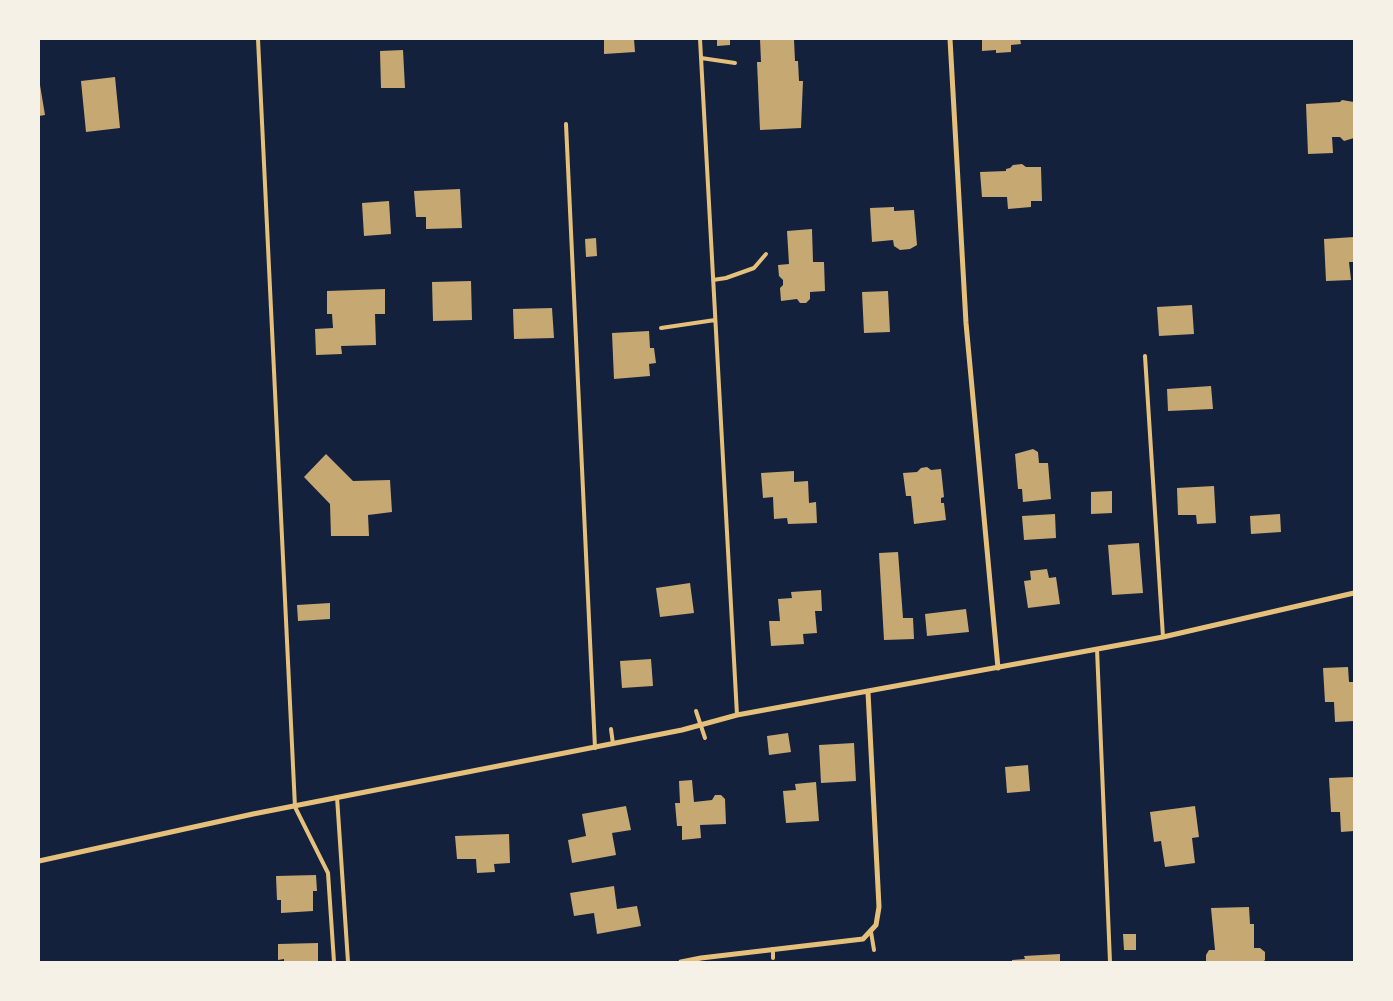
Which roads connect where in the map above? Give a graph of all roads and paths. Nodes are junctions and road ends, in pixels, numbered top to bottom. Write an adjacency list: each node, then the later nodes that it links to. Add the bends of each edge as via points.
1 (258, 39): 25 (lane)
2 (700, 39): 4 (lane)
3 (950, 39): 15 (street, via 966,323)
4 (701, 58): 5 (lane); 8 (lane)
5 (736, 63)
6 (566, 124): 23 (lane)
7 (766, 254): 8 (lane, via 754,268)
8 (713, 280): 9 (lane)
9 (715, 320): 10 (lane); 18 (lane)
10 (661, 328)
11 (1145, 356): 13 (lane)
12 (1354, 594): 13 (street)
13 (1164, 637): 14 (street)
14 (1097, 649): 15 (street); 34 (lane)
15 (998, 668): 16 (street)
16 (868, 692): 18 (street); 27 (street, via 879,907 876,926)
17 (696, 710): 19 (lane)
18 (736, 715): 19 (street)
19 (702, 725): 21 (lane); 22 (street)
20 (611, 728): 22 (lane)
21 (705, 738)
22 (613, 744): 23 (street)
23 (595, 748): 24 (street)
24 (337, 798): 25 (street); 32 (lane)
25 (295, 807): 26 (street); 31 (lane, via 328,873)
26 (39, 861)
27 (871, 932): 28 (street, via 863,939); 29 (lane)
28 (773, 949): 30 (lane); 33 (street)
29 (874, 950)
30 (773, 958)
31 (334, 962)
32 (348, 962)
33 (681, 962)
34 (1110, 962)

